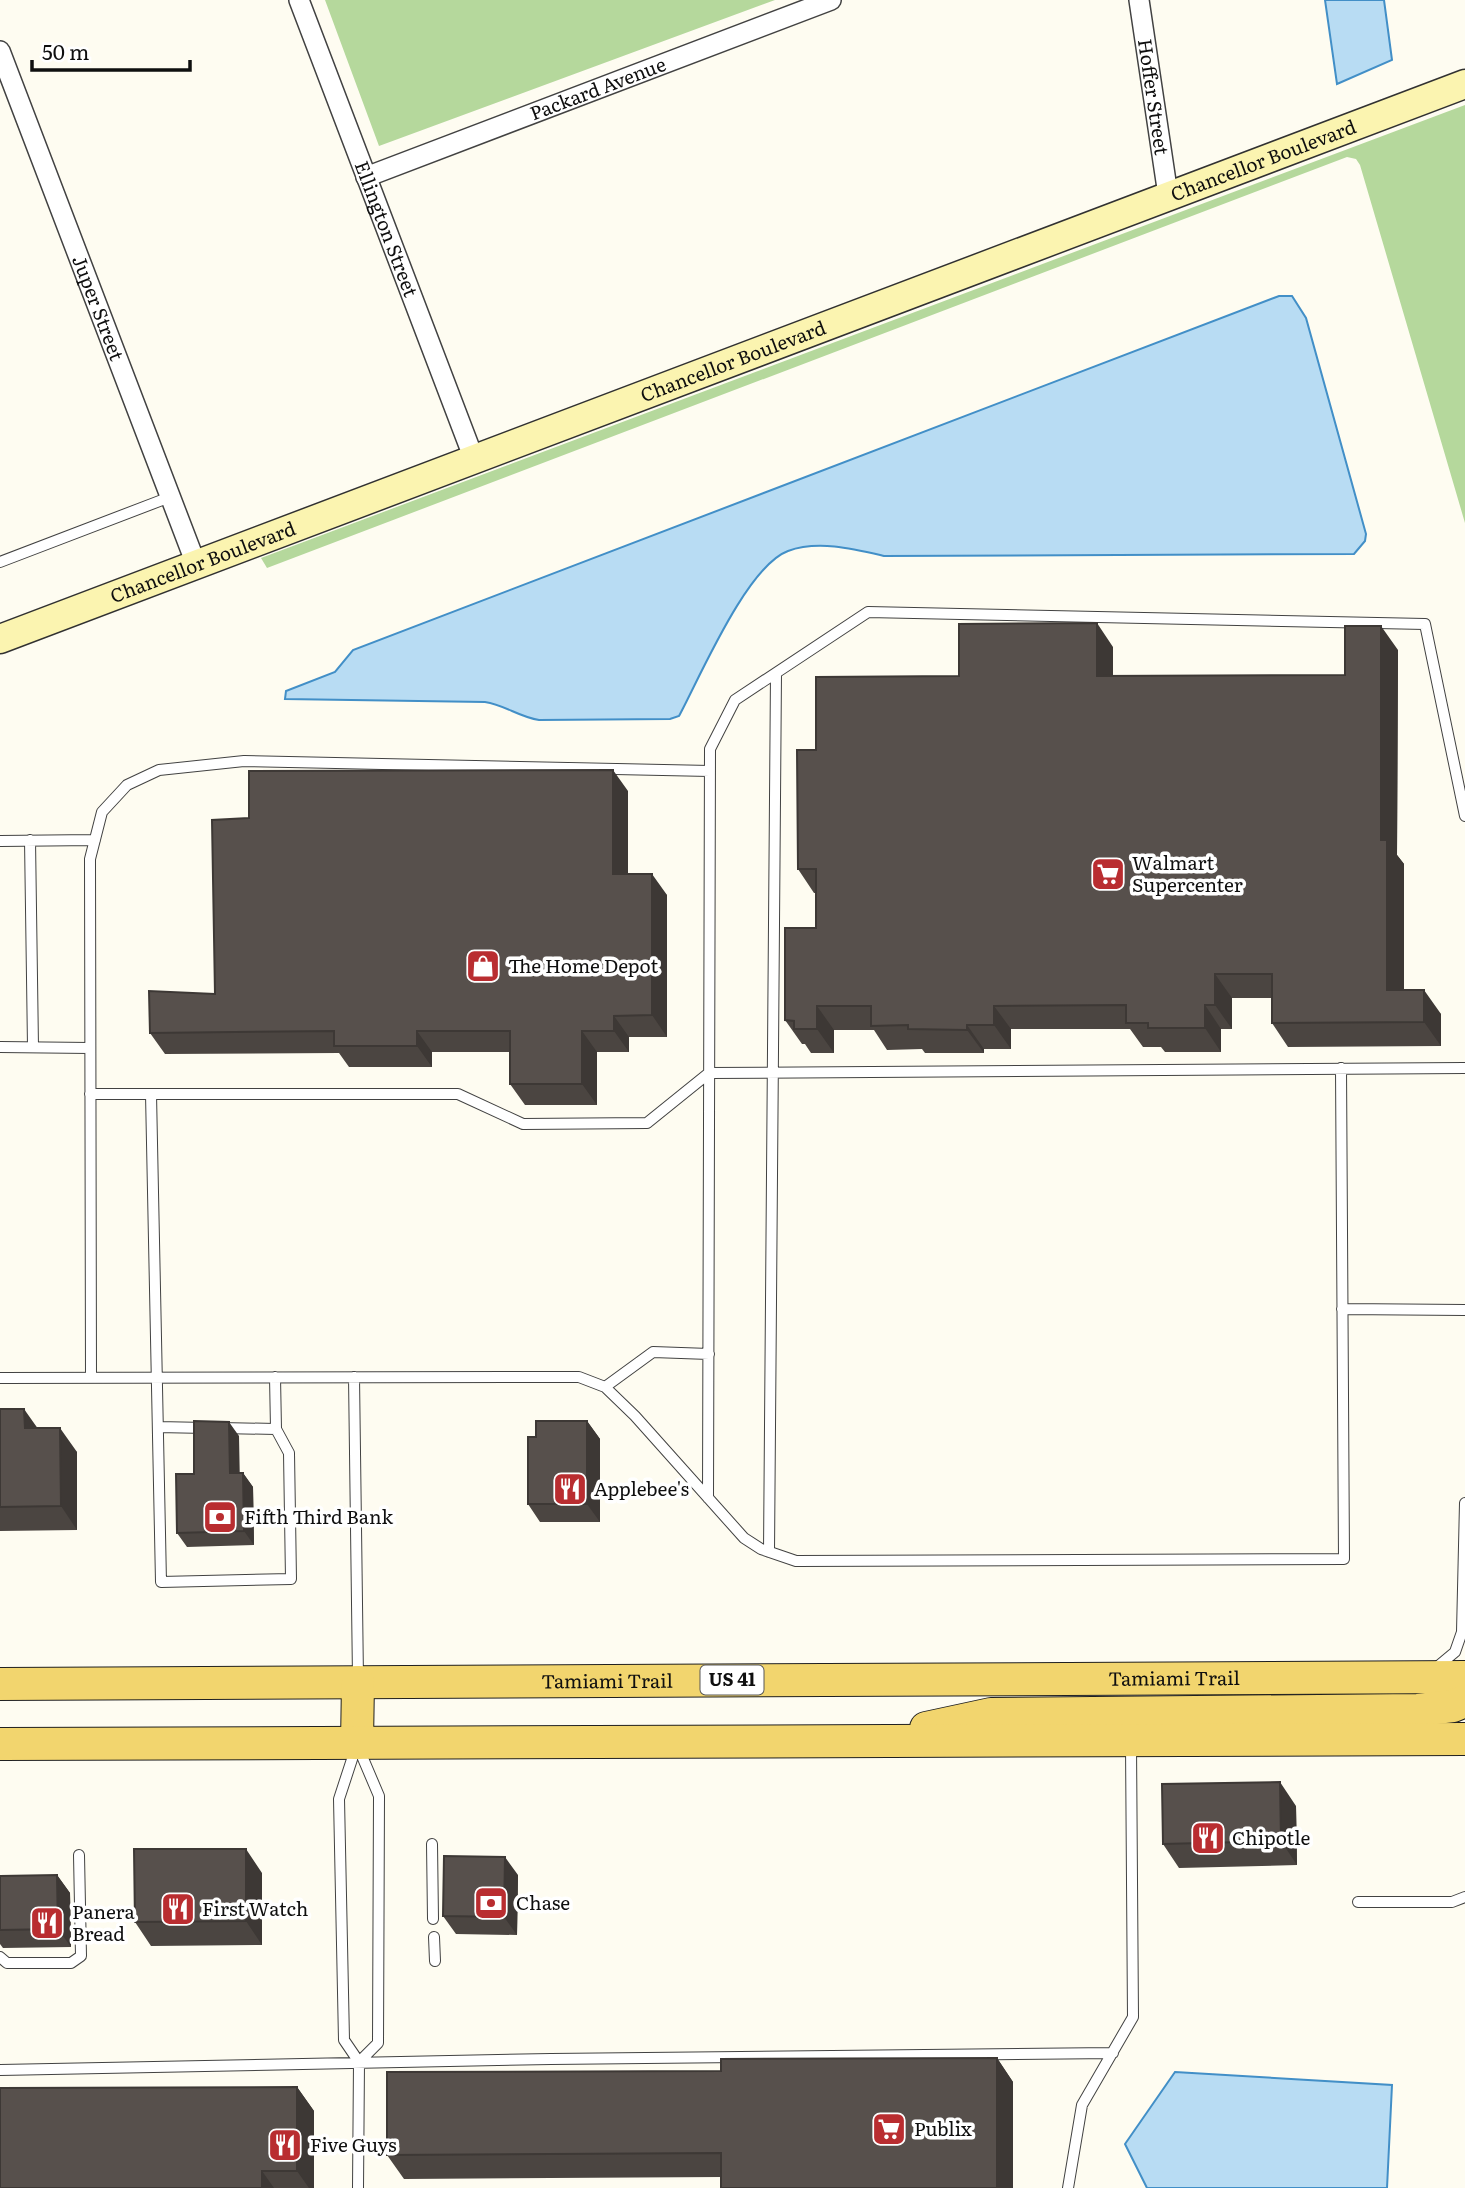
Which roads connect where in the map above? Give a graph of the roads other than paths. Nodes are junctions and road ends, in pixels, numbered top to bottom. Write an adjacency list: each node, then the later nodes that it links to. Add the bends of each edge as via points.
1 (299, 0): 6 (street, Ellington Street)
2 (831, 0): 6 (street, Packard Avenue)
3 (1139, 0): 7 (street, Hoffer Street)
4 (0, 51): 9 (street, Juper Street)
5 (1465, 84): 7 (street, Chancellor Boulevard)
6 (366, 177): 8 (street, Ellington Street)
7 (1168, 195): 8 (street, Chancellor Boulevard)
8 (474, 459): 11 (street, Chancellor Boulevard)
9 (170, 497): 10 (lane); 11 (street, Juper Street)
10 (0, 562)
11 (196, 564): 12 (street, Chancellor Boulevard)
12 (0, 639)
13 (776, 673): 14 (lane, via 735,700 710,749); 15 (lane, via 867,612 1425,624); 25 (lane)
14 (710, 771): 17 (lane, via 244,761 159,770 118,794 102,812); 24 (lane)
15 (1465, 816)
16 (30, 840): 17 (lane); 18 (lane); 20 (lane)
17 (95, 840): 21 (lane, via 90,859)
18 (0, 841)
19 (0, 1047): 20 (lane)
20 (33, 1047): 21 (lane)
21 (90, 1048): 26 (lane)
22 (1341, 1068): 23 (lane); 25 (lane); 28 (lane)
23 (1465, 1068)
24 (709, 1073): 25 (lane); 27 (lane, via 647,1123 523,1124 458,1094); 30 (lane)
25 (773, 1073): 41 (lane)
26 (90, 1094): 27 (lane); 35 (lane)
27 (151, 1094): 31 (lane)
28 (1342, 1309): 29 (lane); 41 (lane, via 1343,1559 796,1561)
29 (1465, 1310)
30 (709, 1354): 36 (lane, via 653,1352); 39 (lane)
31 (157, 1377): 32 (lane); 35 (lane); 37 (lane)
32 (275, 1377): 33 (lane); 38 (lane)
33 (354, 1377): 36 (lane, via 579,1377); 44 (lane)
34 (0, 1378): 35 (lane)
35 (91, 1378)
36 (605, 1387): 39 (lane)
37 (158, 1427): 38 (lane); 38 (lane, via 161,1582 291,1579 289,1453)
38 (276, 1429)
39 (708, 1498): 41 (lane, via 744,1538)
40 (1465, 1503): 42 (lane, via 1462,1632 1455,1652)
41 (769, 1552)
42 (1420, 1677): 43 (main road, Tamiami Trail / US 41); 44 (main road, Tamiami Trail / US 41)
43 (1465, 1677)
44 (358, 1682): 45 (main road, Tamiami Trail / US 41); 50 (main road)
45 (0, 1684)
46 (1465, 1701): 49 (main road, via 1418,1710 991,1714)
47 (1465, 1739): 48 (main road)
48 (1131, 1740): 49 (main road); 60 (lane, via 1133,2017)
49 (860, 1742): 50 (main road)
50 (357, 1743): 51 (main road); 61 (lane, via 339,1799 344,2040); 61 (lane, via 379,1796 378,2043)
51 (0, 1745)
52 (432, 1844): 56 (lane)
53 (79, 1855): 58 (lane, via 81,1956 71,1963 7,1963)
54 (1465, 1897): 55 (lane, via 1452,1902)
55 (1358, 1902)
56 (433, 1919)
57 (434, 1937): 59 (lane)
58 (0, 1957)
59 (435, 1961)
60 (1113, 2053): 61 (lane); 64 (lane, via 1082,2105)
61 (359, 2062): 62 (lane); 63 (lane)
62 (0, 2070)
63 (358, 2188)
64 (1068, 2188)

